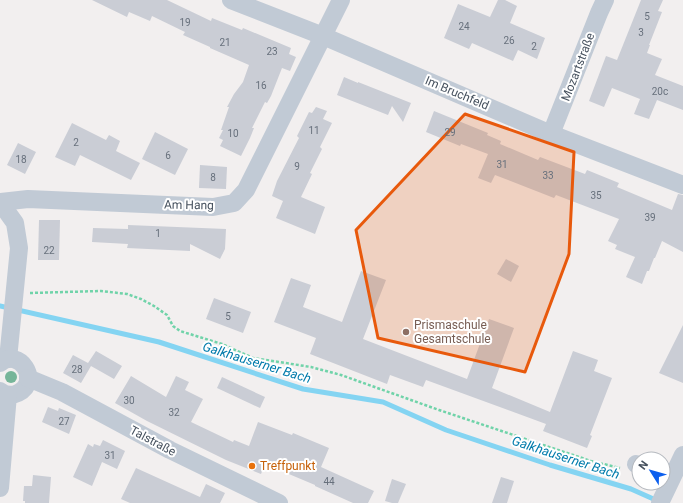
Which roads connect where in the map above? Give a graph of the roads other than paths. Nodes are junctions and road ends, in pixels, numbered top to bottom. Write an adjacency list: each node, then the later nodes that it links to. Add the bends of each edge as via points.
1 (231, 0): 4 (street, Im Bruchfeld)
2 (341, 0): 4 (street, Am Hang)
3 (605, 0): 5 (street, Mozartstraße)
4 (323, 36): 5 (street, Im Bruchfeld); 7 (street, Am Hang, via 246,190 234,203 213,207 28,199)
5 (551, 134): 6 (street, Im Bruchfeld)
6 (683, 185)
7 (0, 202): 8 (street, via 15,223 19,248 11,332)
8 (4, 361): 9 (street, via 19,361 28,372)
9 (28, 378): 10 (street, via 22,391 14,394); 14 (street, Talstraße, via 62,392 170,450)
10 (4, 393): 13 (street)
11 (683, 455): 12 (street)
12 (671, 476)
13 (0, 488)
14 (279, 503)

